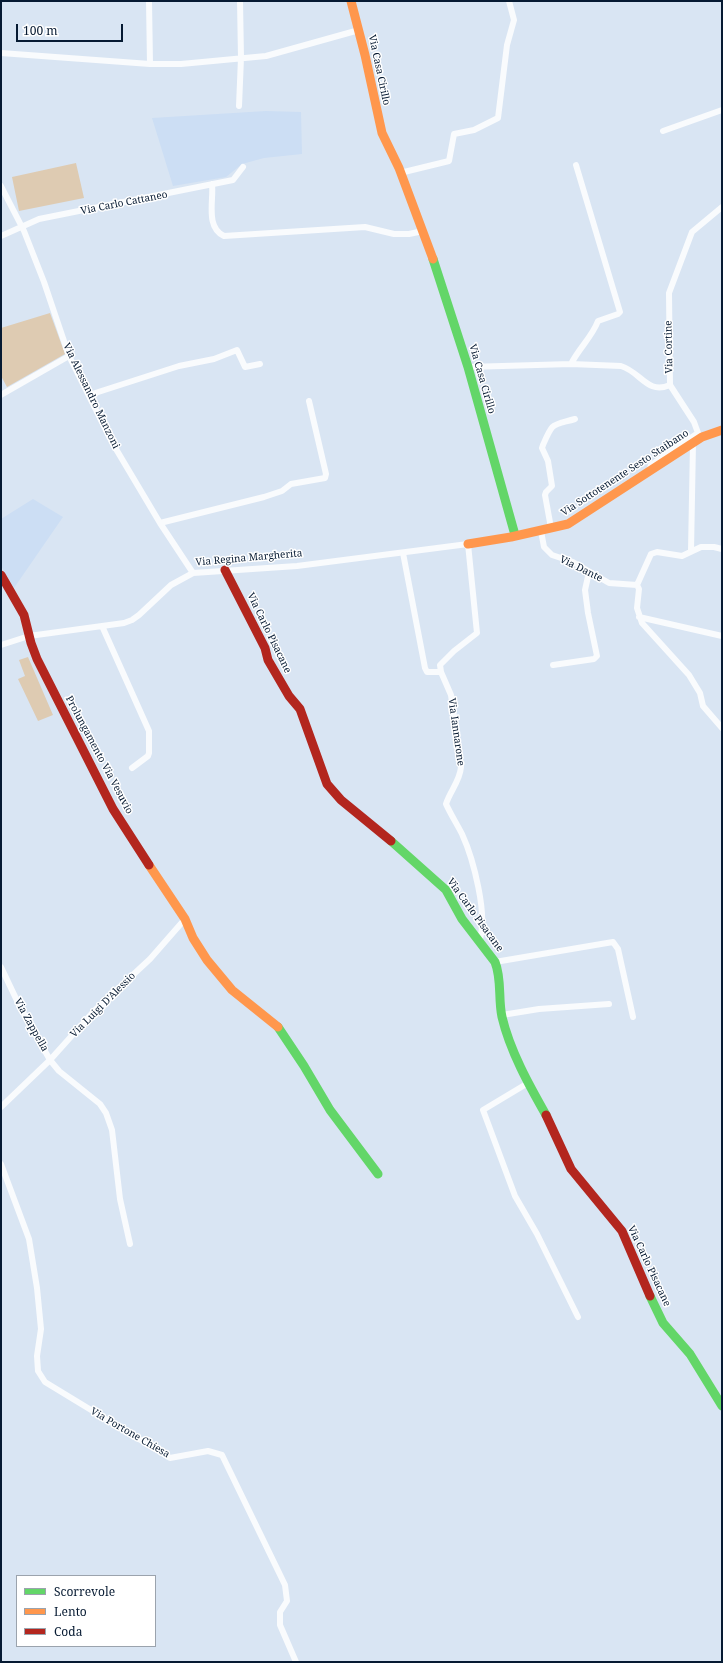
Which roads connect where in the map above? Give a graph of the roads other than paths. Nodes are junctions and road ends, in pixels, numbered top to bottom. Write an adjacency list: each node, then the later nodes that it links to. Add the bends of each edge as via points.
1 (148, 1): 8 (street)
2 (240, 1): 7 (street)
3 (351, 1): 5 (street, Via Casa Cirillo)
4 (509, 1): 14 (street, via 514,20 507,45 498,118 474,130 454,134 449,161)
5 (359, 30): 7 (street, via 266,56); 14 (street, Via Casa Cirillo, via 382,133)
6 (1, 53): 8 (street)
7 (241, 58): 8 (street, via 181,64); 9 (street)
8 (150, 64)
9 (239, 106)
10 (722, 110): 11 (street)
11 (663, 131)
12 (576, 165): 23 (street, via 620,312 598,321 592,335)
13 (243, 168): 15 (street, Via Carlo Cattaneo, via 233,180)
14 (400, 173): 19 (street, Via Casa Cirillo)
15 (212, 184): 18 (street, Via Carlo Cattaneo, via 39,220); 19 (street, via 212,218 220,234 224,236 366,227 394,234)
16 (1, 186): 18 (street, Via Alessandro Manzoni)
17 (722, 207): 25 (street, Via Cortine, via 692,232 669,293)
18 (22, 226): 20 (street, Via Carlo Cattaneo); 21 (street, Via Alessandro Manzoni)
19 (423, 231): 24 (street, Via Casa Cirillo)
20 (1, 236)
21 (69, 356): 26 (street); 27 (street, Via Alessandro Manzoni)
22 (260, 364): 27 (street, via 245,367 236,350 214,359 179,366)
23 (571, 364): 24 (street); 25 (street, via 621,366 628,368 654,388)
24 (468, 367): 36 (street, Via Casa Cirillo)
25 (670, 385): 32 (street, Via Cortine, via 694,422 698,433 651,465)
26 (1, 394)
27 (89, 395): 33 (street, Via Alessandro Manzoni, via 113,444)
28 (309, 401): 33 (street, via 325,478 291,484 282,491 264,497)
29 (575, 419): 34 (street, via 553,425 542,448 548,461 552,486 545,495)
30 (722, 430): 31 (street, Via Sottotenente Sesto Staibano)
31 (693, 443): 32 (street, Via Sottotenente Sesto Staibano); 39 (street)
32 (650, 472): 34 (street, Via Sottotenente Sesto Staibano, via 568,524)
33 (160, 523): 43 (street, Via Alessandro Manzoni)
34 (551, 528): 35 (street, Via Sottotenente Sesto Staibano)
35 (541, 531): 36 (street, Via Sottotenente Sesto Staibano); 42 (street, Via Dante, via 544,547 552,555 573,562)
36 (515, 536): 37 (street, Via Regina Margherita)
37 (468, 544): 40 (street, Via Regina Margherita); 52 (street, via 477,633 440,663)
38 (722, 549): 39 (street, via 701,547)
39 (691, 551): 45 (street, via 682,556 657,552 651,554)
40 (404, 553): 41 (street, Via Regina Margherita, via 297,566); 52 (street, via 425,668 427,672)
41 (225, 570): 43 (street, Via Regina Margherita); 56 (street, Via Carlo Pisacane, via 265,648 268,660 289,696 300,708 326,784 341,800 446,890 462,919)
42 (589, 572): 45 (street, Via Dante, via 609,583); 51 (street, via 585,590 597,656 594,659)
43 (193, 573): 47 (street, Via Regina Margherita, via 171,585 132,620)
44 (1, 575): 48 (street, Prolungamento Via Vesuvio, via 24,615)
45 (637, 585): 46 (street)
46 (639, 617): 49 (street); 53 (street, via 689,675 700,693 703,706)
47 (102, 626): 48 (street, Via Regina Margherita); 54 (street, via 149,731 148,756)
48 (29, 636): 50 (street, Via Regina Margherita); 55 (street, Prolungamento Via Vesuvio, via 113,809)
49 (722, 636)
50 (1, 645)
51 (553, 665)
52 (441, 672): 56 (street, Via Iannarone, via 451,695 461,767 461,775 446,804 463,836 478,886 482,925)
53 (722, 728)
54 (132, 768)
55 (185, 919): 62 (street, Via Luigi D'Alessio, via 150,959 94,1012); 66 (street, Prolungamento Via Vesuvio, via 207,960 232,990 280,1029 330,1110)
56 (479, 941): 57 (street, Via Carlo Pisacane)
57 (495, 962): 60 (street, Via Carlo Pisacane); 61 (street, via 613,942 618,949)
58 (1, 967): 62 (street, Via Zappella)
59 (609, 1004): 60 (street, via 539,1009)
60 (502, 1015): 63 (street, Via Carlo Pisacane)
61 (633, 1016)
62 (50, 1060): 64 (street, Via Luigi D'Alessio); 67 (street, Via Zappella, via 59,1071 100,1104 106,1113 112,1130 120,1199)
63 (528, 1083): 68 (street, via 483,1110 515,1196); 69 (street, Via Carlo Pisacane, via 549,1120 574,1175 622,1231 664,1324 690,1354)
64 (1, 1107)
65 (1, 1164): 70 (street, Via Portone Chiesa, via 29,1239 38,1288 41,1329 37,1356 38,1371 45,1382 170,1458 208,1451 222,1455 285,1585 287,1601 280,1612 280,1625)
66 (378, 1174)
67 (130, 1244)
68 (578, 1317)
69 (722, 1406)
70 (296, 1662)

